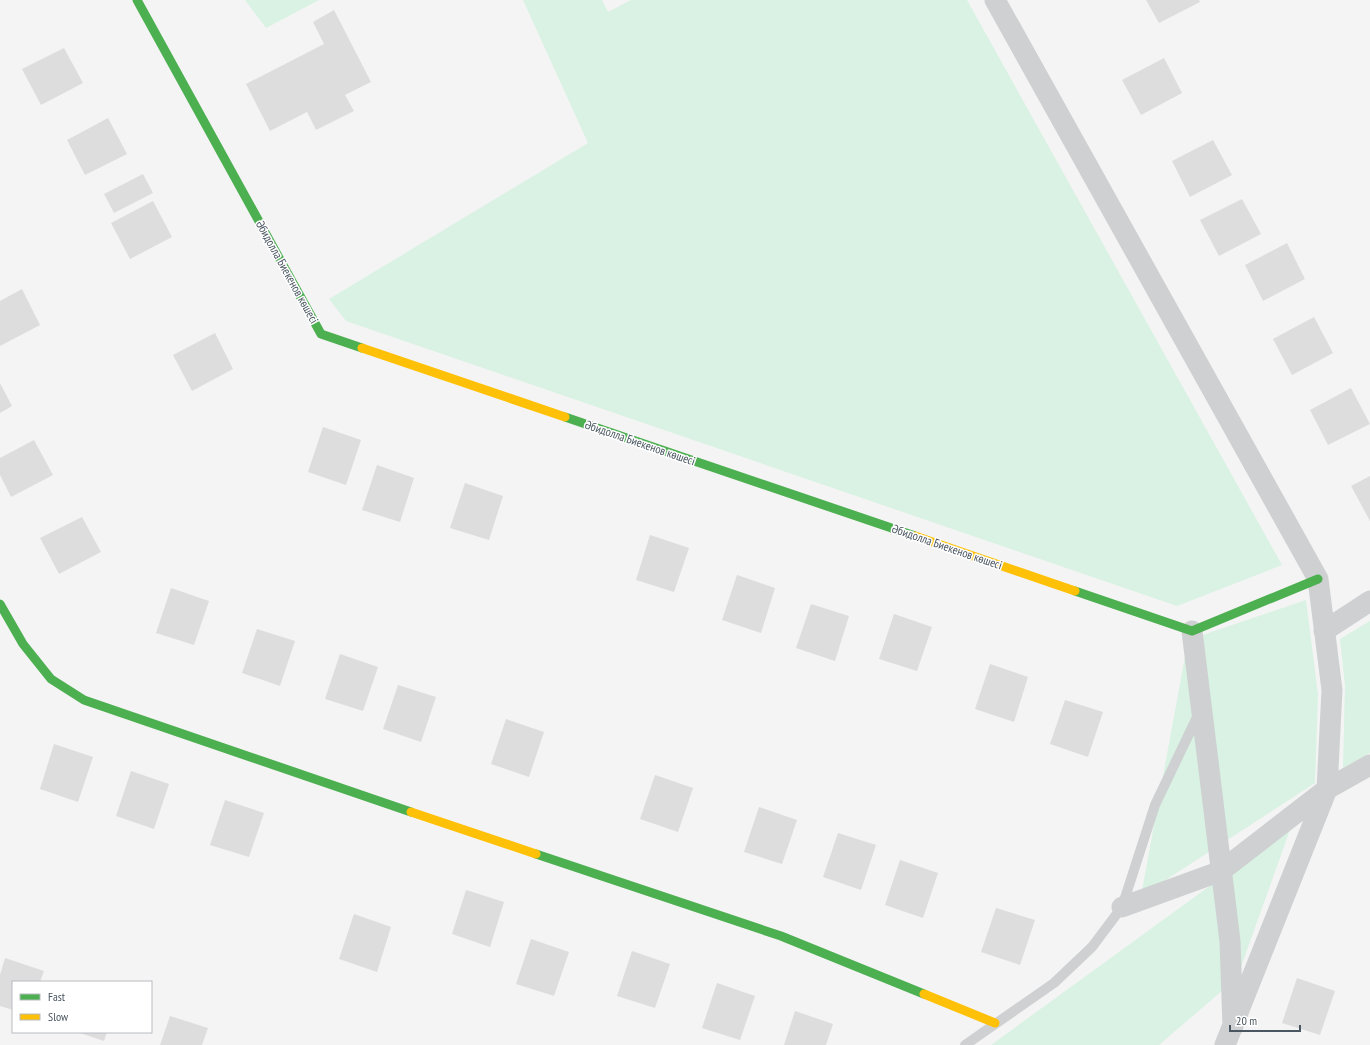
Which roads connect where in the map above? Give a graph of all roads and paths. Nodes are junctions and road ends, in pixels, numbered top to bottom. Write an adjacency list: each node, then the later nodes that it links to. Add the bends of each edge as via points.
1 (137, 0): 6 (street, Әбидолла Биекенов көшесі, via 321,334)
2 (995, 0): 3 (street)
3 (1318, 579): 6 (street); 7 (street)
4 (1370, 602): 7 (street)
5 (0, 604): 13 (street, via 23,644 51,679 84,700 781,936)
6 (1192, 631): 8 (street)
7 (1324, 631): 10 (street, via 1332,690)
8 (1202, 706): 11 (street); 12 (lane, via 1156,805)
9 (1370, 765): 10 (street)
10 (1327, 789): 11 (street); 14 (street)
11 (1221, 870): 12 (street); 14 (street, via 1230,941)
12 (1122, 907): 13 (lane, via 1092,947 1054,983)
13 (994, 1023): 15 (lane)
14 (1229, 1036)
15 (965, 1045)

